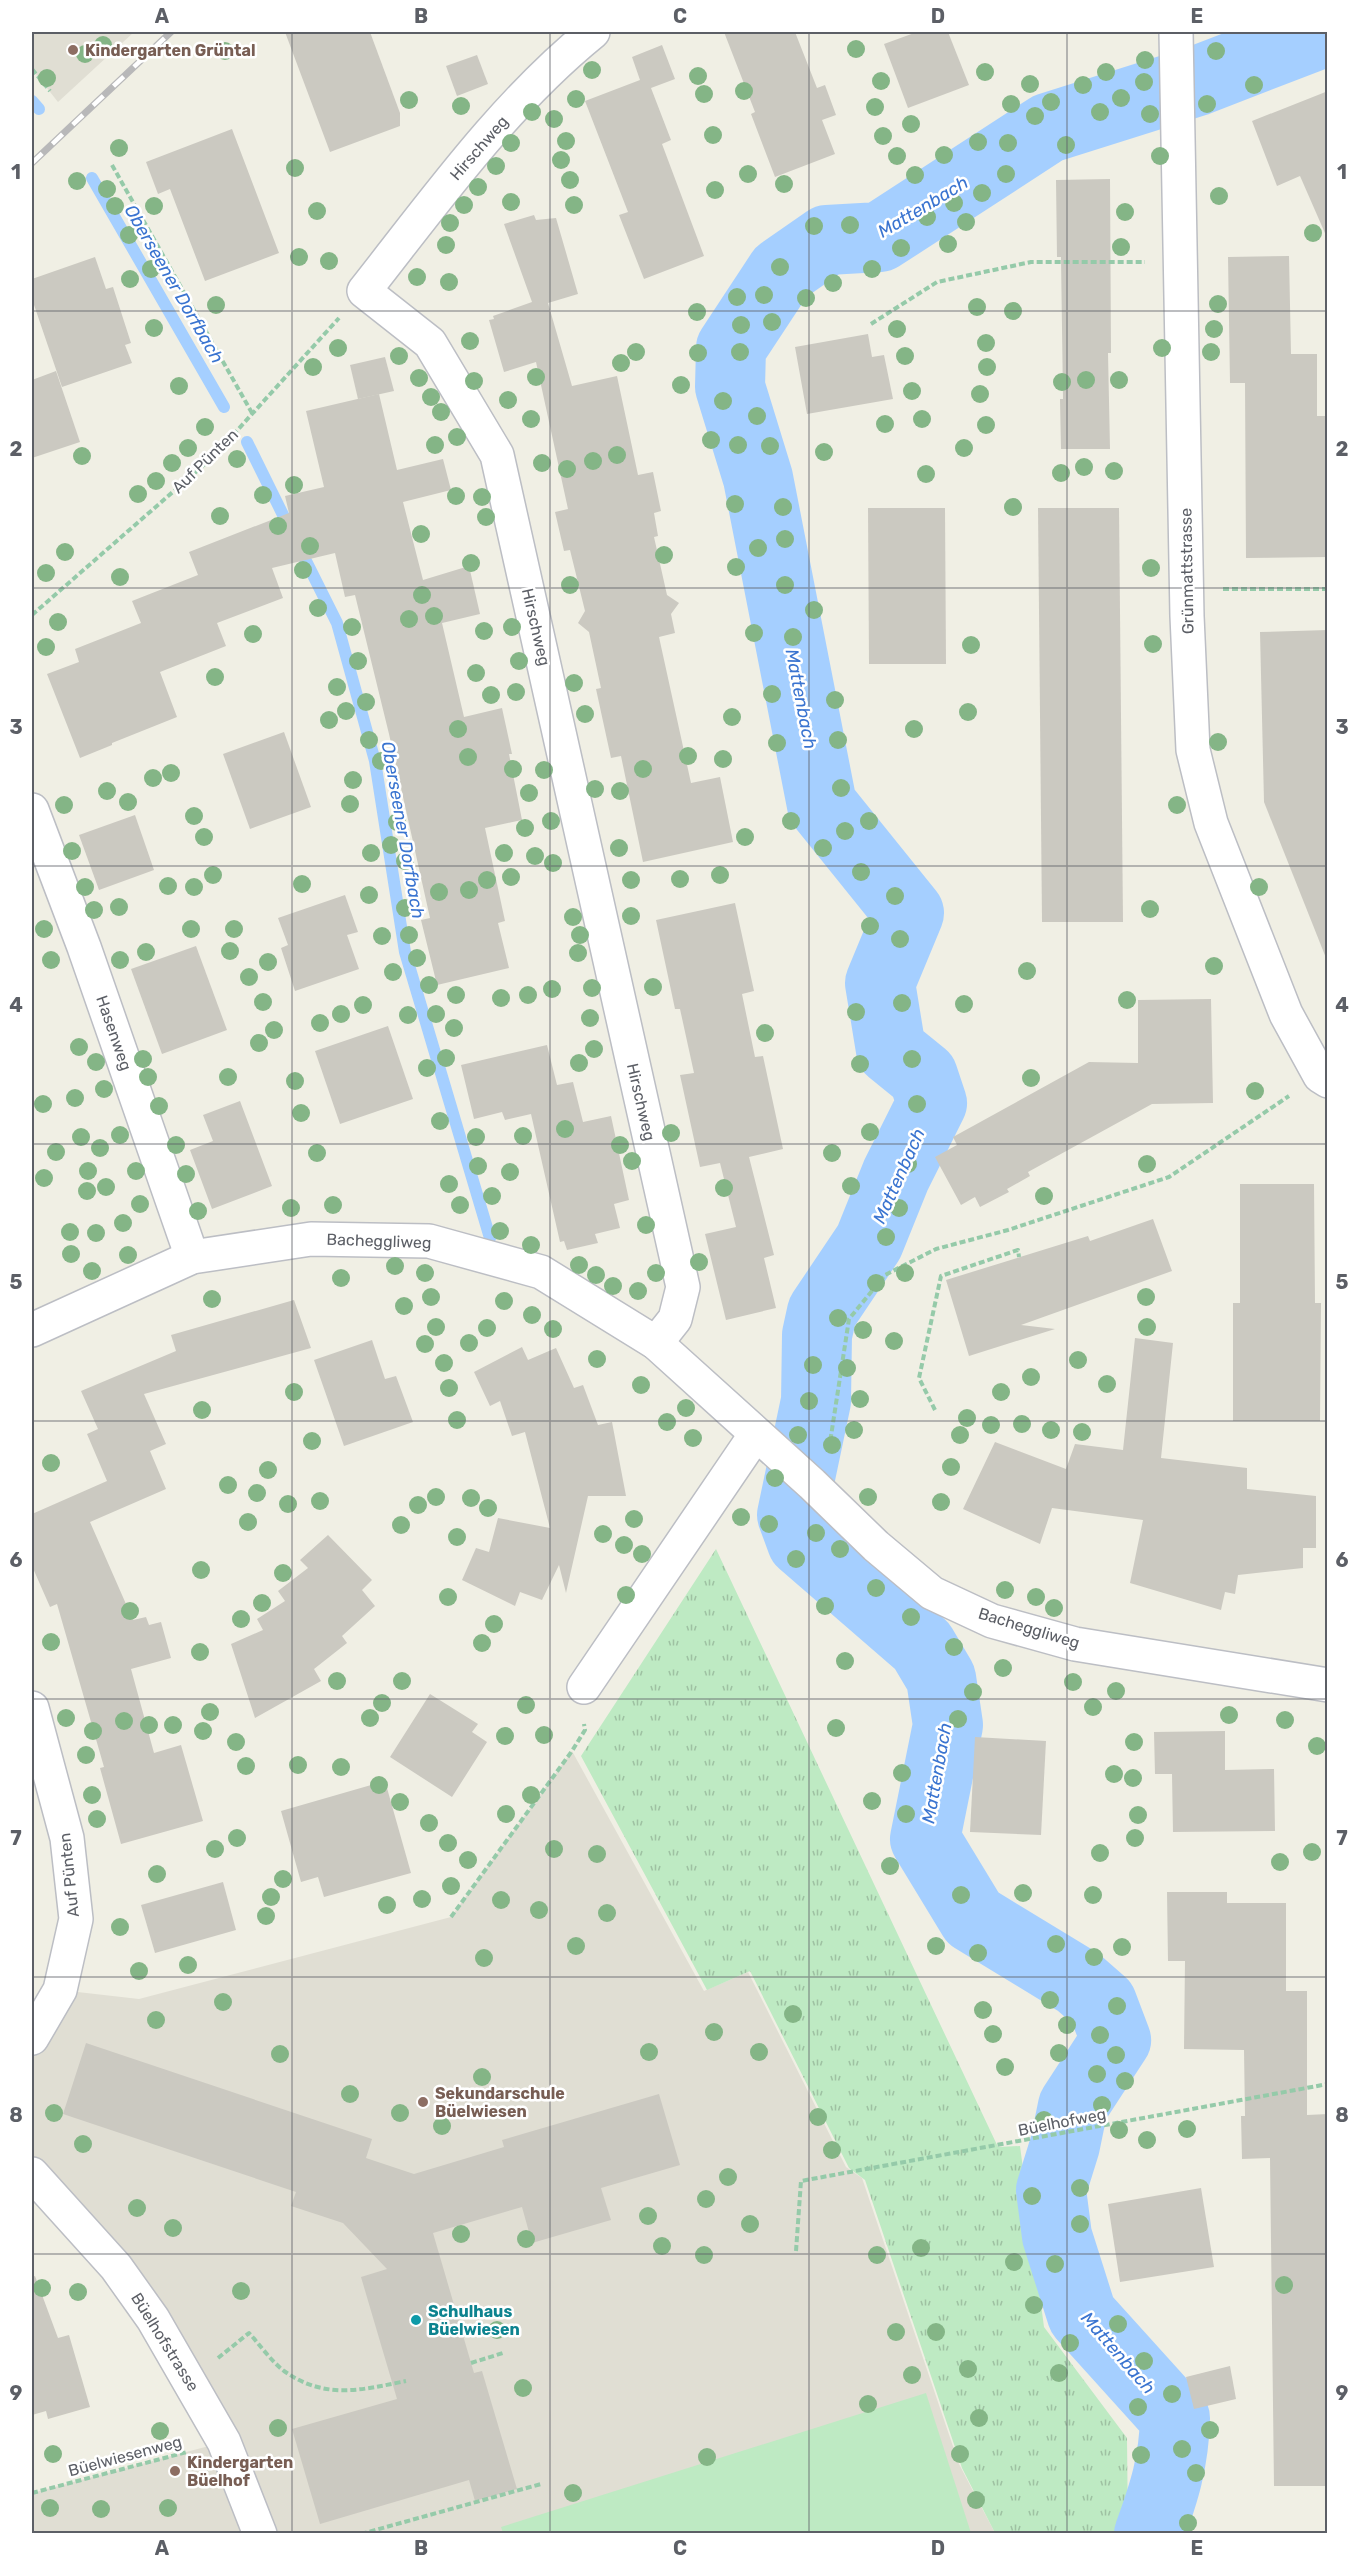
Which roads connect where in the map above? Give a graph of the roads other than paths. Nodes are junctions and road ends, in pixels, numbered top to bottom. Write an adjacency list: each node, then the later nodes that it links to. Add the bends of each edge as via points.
1 (593, 32): 7 (street, Hirschweg, via 568,52 484,140 364,291 430,343 497,455 682,1287 675,1319)
2 (1176, 32): 4 (street, Grünmattstrasse, via 1193,750 1211,823 1286,1014)
3 (32, 810): 5 (street, Hasenweg)
4 (1324, 1078)
5 (192, 1257): 6 (street, Bacheggliweg); 7 (street, Bacheggliweg, via 311,1239 429,1241 541,1272)
6 (32, 1330)
7 (656, 1343): 8 (street, Bacheggliweg)
8 (756, 1434): 9 (street, Bacheggliweg, via 932,1593 992,1621 1075,1644); 10 (street)
9 (1328, 1685)
10 (584, 1687)
11 (32, 1708): 12 (street, Auf Pünten, via 67,1838 76,1919 60,1990)
12 (32, 2038)
13 (32, 2174): 14 (street, Büelhofstrasse, via 116,2267 153,2319 225,2442)
14 (260, 2534)

